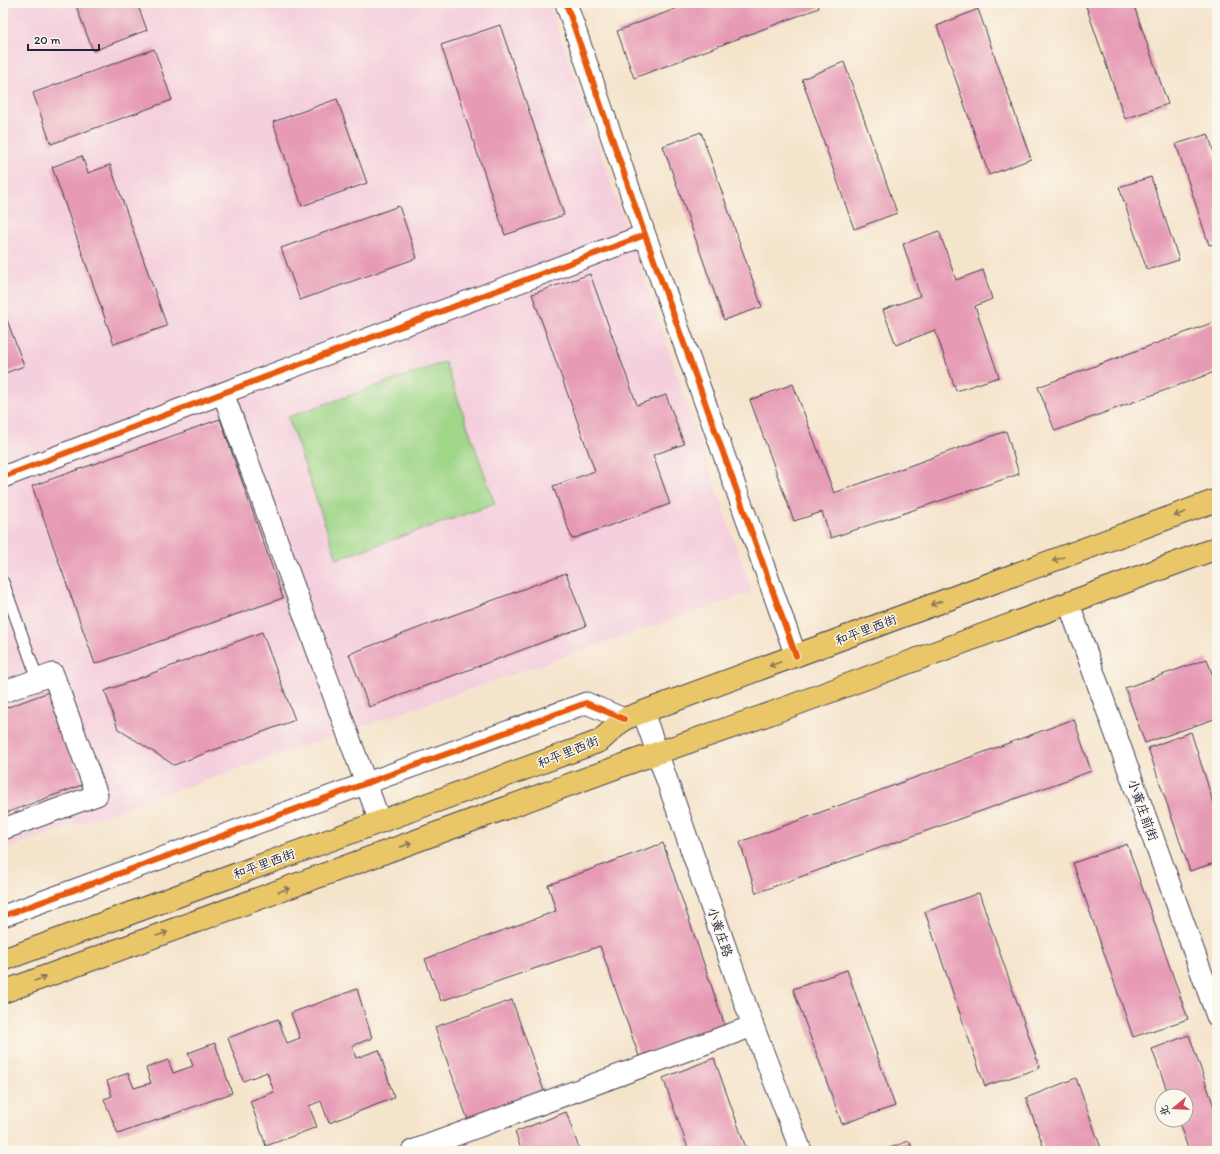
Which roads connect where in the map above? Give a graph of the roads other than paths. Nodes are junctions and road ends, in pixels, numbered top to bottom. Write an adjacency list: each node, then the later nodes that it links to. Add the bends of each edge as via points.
1 (566, 3): 2 (street)
2 (645, 235): 3 (street); 9 (street)
3 (223, 393): 4 (street); 14 (street)
4 (3, 477)
5 (1217, 500): 9 (main road, 和平里西街, one-way to 9)
6 (1217, 548): 8 (main road)
7 (3, 582): 10 (lane)
8 (1069, 604): 13 (main road); 19 (street, 小黄庄前街)
9 (796, 656): 12 (main road, 和平里西街, one-way to 12)
10 (38, 680): 11 (street); 15 (street, via 53,674 97,795)
11 (3, 692)
12 (633, 716): 13 (street, 小黄庄路); 14 (main road, 和平里西街, via 600,741); 16 (street, via 586,703)
13 (658, 753): 18 (main road, one-way to 13); 20 (street, 小黄庄路)
14 (380, 822): 17 (main road, 和平里西街)
15 (3, 829)
16 (3, 916)
17 (3, 960)
18 (3, 992)
19 (1217, 1016)
20 (753, 1026): 21 (street); 22 (street, 小黄庄路)
21 (412, 1151)
22 (801, 1151)

